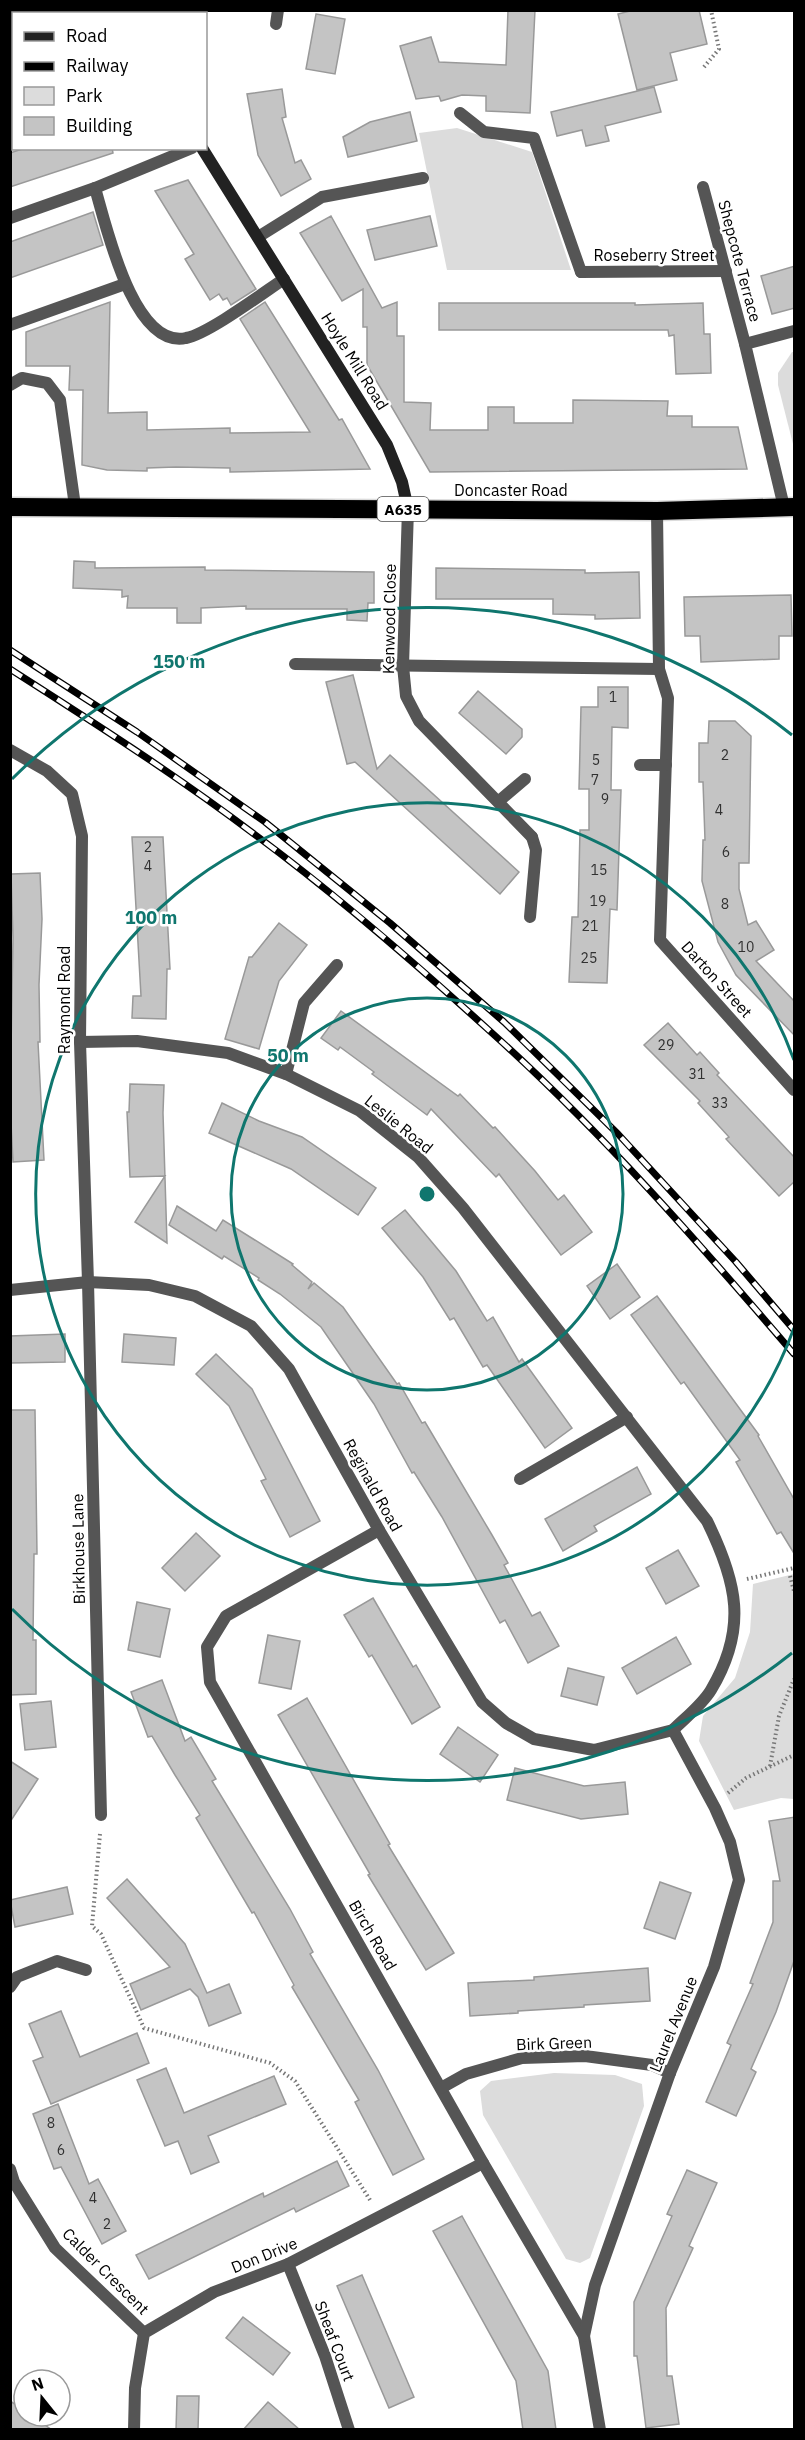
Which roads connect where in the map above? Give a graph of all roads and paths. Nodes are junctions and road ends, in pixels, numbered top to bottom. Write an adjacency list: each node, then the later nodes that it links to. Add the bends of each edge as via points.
1 (279, 10): 3 (street)
2 (711, 10): 4 (path, via 719,49)
3 (276, 24)
4 (704, 67)
5 (460, 113): 13 (street, Roseberry Street, via 484,132 534,138 581,272)
6 (187, 150): 10 (street)
7 (203, 150): 12 (street, Hoyle Mill Road)
8 (423, 178): 12 (street, via 322,197)
9 (703, 187): 13 (street, Shepcote Terrace)
10 (95, 188): 11 (street); 15 (street)
11 (10, 218)
12 (258, 237): 14 (street, Hoyle Mill Road)
13 (726, 271): 18 (street, Shepcote Terrace)
14 (285, 279): 15 (street, via 186,338 165,337 152,327); 23 (street, Hoyle Mill Road, via 387,445)
15 (125, 284): 16 (street)
16 (10, 325)
17 (795, 331): 18 (street)
18 (745, 344): 22 (street, Shepcote Terrace)
19 (10, 385): 20 (street, via 22,378 47,383 60,400)
20 (75, 506): 21 (highway, Doncaster Road / A635); 23 (highway, Doncaster Road / A635)
21 (10, 507)
22 (789, 507): 24 (highway, Doncaster Road / A635)
23 (408, 509): 24 (highway, Doncaster Road / A635); 26 (street, Kenwood Close)
24 (657, 511): 27 (street, Darton Street)
25 (295, 664): 26 (street)
26 (404, 666): 27 (street); 32 (street, Kenwood Close, via 406,696 419,722)
27 (659, 669): 30 (street, Darton Street, via 668,698)
28 (10, 750): 35 (street, Raymond Road, via 47,771 72,794 82,836)
29 (639, 765): 30 (street)
30 (666, 765): 37 (street, Darton Street, via 660,940)
31 (525, 779): 32 (street)
32 (499, 801): 33 (street, Kenwood Close, via 532,837 536,849)
33 (530, 917)
34 (337, 965): 36 (street, via 304,1003)
35 (80, 1042): 36 (street, Leslie Road, via 137,1041 228,1053); 38 (street, Raymond Road)
36 (286, 1074): 40 (street, Leslie Road, via 360,1111 418,1157 463,1208)
37 (795, 1090)
38 (88, 1282): 39 (street, Reginald Road); 42 (street, Reginald Road, via 149,1284 195,1296 251,1326 289,1369); 52 (street, Birkhouse Lane)
39 (10, 1290)
40 (627, 1417): 41 (street); 45 (street, Leslie Road, via 707,1521)
41 (519, 1479)
42 (379, 1530): 48 (street, Reginald Road, via 482,1702 506,1723 534,1739 594,1750); 56 (street, Birch Road, via 226,1616 207,1647 210,1682)
43 (795, 1568): 45 (path)
44 (790, 1576): 46 (path)
45 (732, 1582): 48 (street, Leslie Road, via 736,1613 732,1643 710,1692)
46 (795, 1591)
47 (795, 1679): 50 (path, via 779,1716)
48 (673, 1730): 55 (street, Laurel Avenue, via 730,1842 739,1880 714,1967)
49 (795, 1755): 50 (path)
50 (770, 1766): 51 (path)
51 (746, 1778)
52 (101, 1815): 59 (path, via 92,1926 101,1934 144,2028 270,2063 295,2081)
53 (86, 1970): 54 (street, via 57,1961 17,1977)
54 (10, 1987)
55 (670, 2073): 56 (street, Birk Green, via 652,2065 585,2056 522,2058 466,2074); 62 (street, Laurel Avenue, via 595,2285)
56 (441, 2088): 57 (street, Birch Road)
57 (483, 2163): 59 (street, Don Drive); 62 (street, Birch Road)
58 (10, 2169): 61 (street, Calder Crescent, via 55,2248)
59 (381, 2218): 60 (street, Don Drive)
60 (288, 2264): 61 (street, Don Drive, via 214,2292); 64 (street, Sheaf Court)
61 (144, 2333): 63 (street, via 135,2388)
62 (584, 2336): 65 (street, Birch Road)
63 (134, 2430)
64 (350, 2430)
65 (600, 2430)

